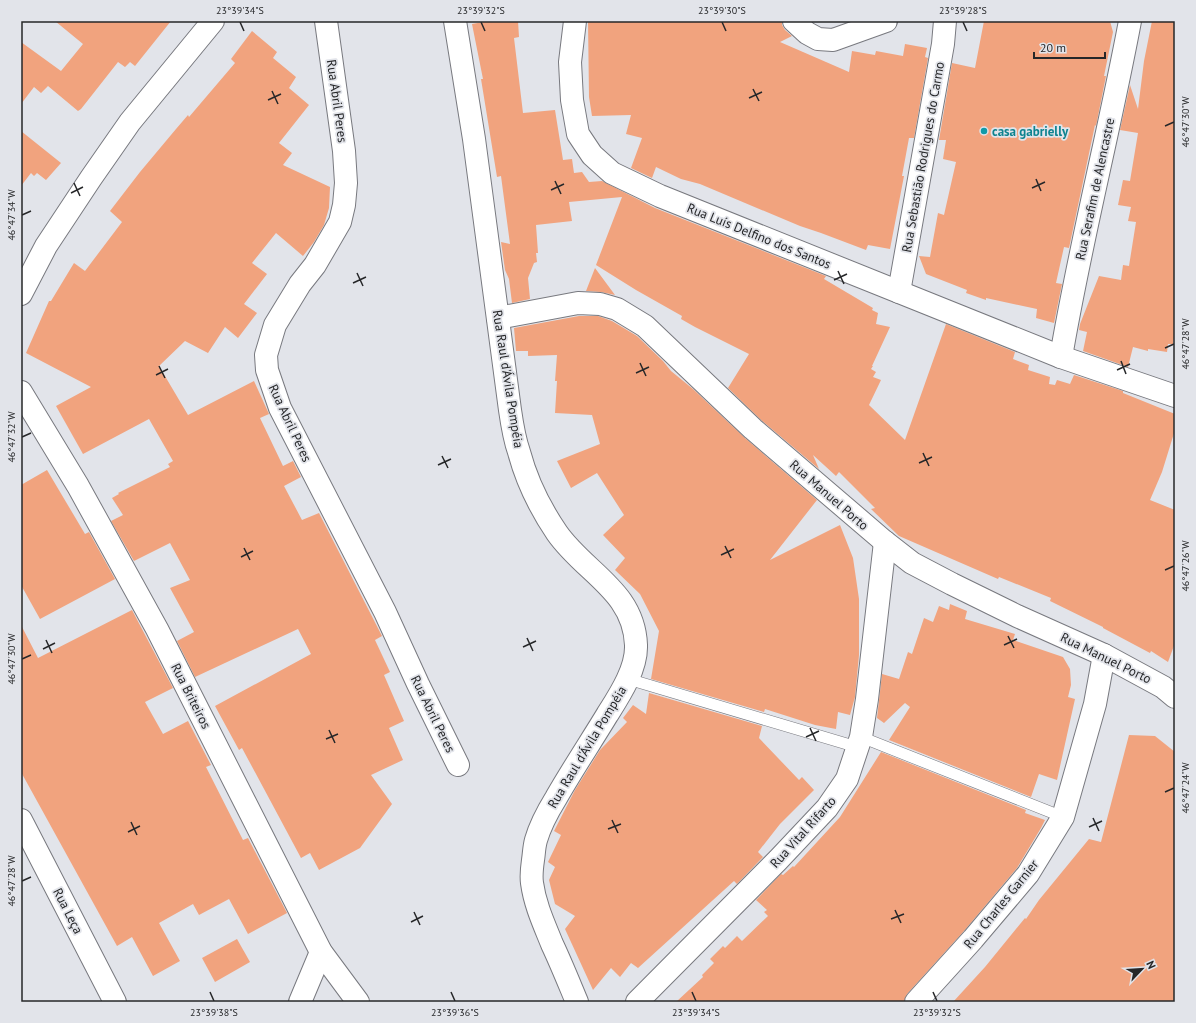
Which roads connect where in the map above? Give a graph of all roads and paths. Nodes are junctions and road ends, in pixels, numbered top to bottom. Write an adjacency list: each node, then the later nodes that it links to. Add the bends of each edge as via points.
1 (212, 21): 10 (street, via 130,122 46,246)
2 (326, 21): 20 (street, Rua Abril Peres, via 344,151 344,205 340,222 275,325 266,355 267,370 280,408 385,612)
3 (455, 21): 11 (street, Rua Raul d'Ávila Pompéia)
4 (575, 21): 9 (street, Rua Luís Delfino dos Santos, via 570,62 572,100 578,134 592,156 612,173 660,196)
5 (794, 21): 6 (street, via 807,34 818,39 833,40)
6 (886, 21)
7 (946, 21): 9 (street, Rua Sebastião Rodrigues do Carmo)
8 (1130, 21): 12 (street, Rua Serafim de Alencastre)
9 (899, 292): 12 (street, Rua Luís Delfino dos Santos)
10 (21, 294)
11 (498, 318): 15 (street, Rua Manuel Porto, via 578,303 600,304 617,309 645,326 753,429); 17 (street, Rua Raul d'Ávila Pompéia, via 518,452 533,492 558,535 576,556 609,586 629,612 637,647)
12 (1061, 356): 14 (street, Rua Luís Delfino dos Santos)
13 (21, 392): 23 (street, Rua Briteiros, via 78,486 157,629)
14 (1175, 396)
15 (884, 542): 16 (street, Rua Manuel Porto, via 912,563 952,584); 19 (street, Rua Vital Rifarto, via 871,670)
16 (1104, 655): 18 (street, Rua Manuel Porto, via 1163,687); 21 (street, Rua Charles Garnier, via 1095,704)
17 (628, 679): 19 (lane); 27 (street, Rua Raul d'Ávila Pompéia, via 565,781 536,839 531,882 538,911)
18 (1175, 697)
19 (859, 742): 21 (lane); 28 (street, Rua Vital Rifarto, via 847,779 827,808)
20 (458, 765)
21 (1063, 817): 29 (street, Rua Charles Garnier, via 1028,874 974,940)
22 (21, 820): 24 (street, Rua Leça)
23 (321, 952): 25 (street); 26 (street, Rua Briteiros)
24 (115, 1002)
25 (300, 1002)
26 (358, 1002)
27 (577, 1002)
28 (637, 1002)
29 (916, 1002)

